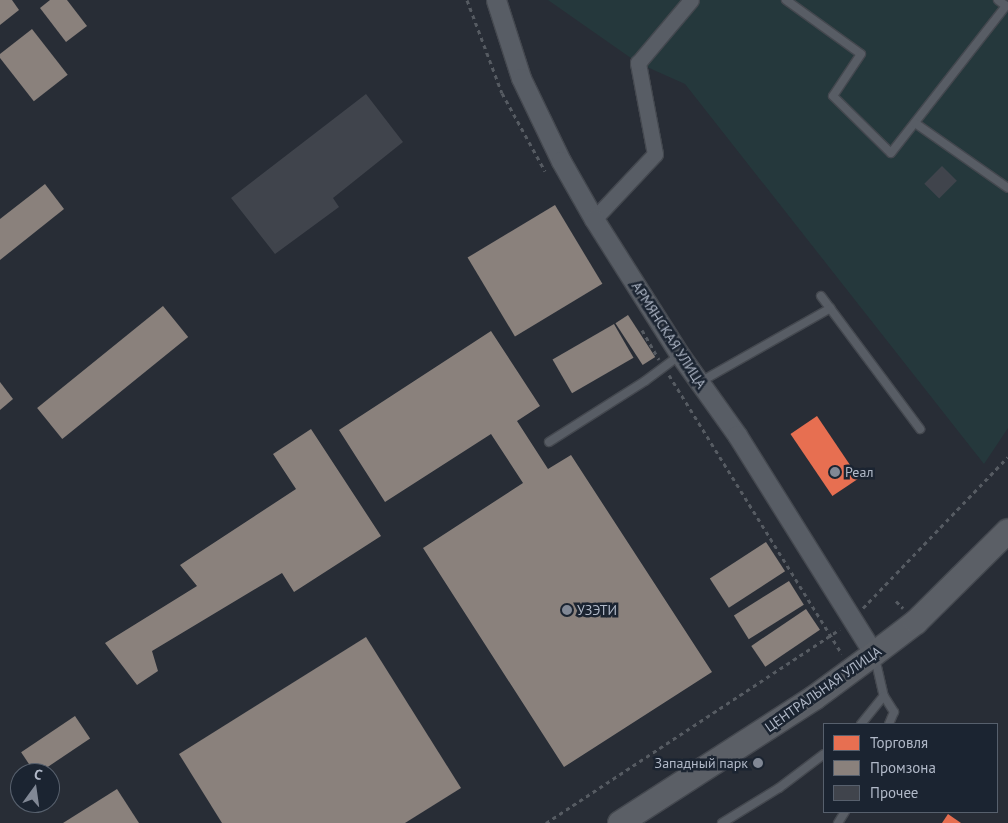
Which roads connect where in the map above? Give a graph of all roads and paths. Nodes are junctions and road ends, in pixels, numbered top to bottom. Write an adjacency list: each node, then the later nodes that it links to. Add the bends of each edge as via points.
1 (496, 0): 7 (street, АРМЯНСКАЯ УЛИЦА, via 521,78 561,161)
2 (691, 0): 7 (street, via 638,63 655,154)
3 (786, 0): 5 (lane, via 860,54 833,96 891,153)
4 (998, 0): 5 (lane, via 1006,6)
5 (915, 123): 6 (lane)
6 (1008, 188)
7 (594, 219): 10 (street, АРМЯНСКАЯ УЛИЦА)
8 (821, 296): 9 (lane)
9 (831, 308): 11 (lane); 12 (lane)
10 (680, 355): 11 (street, АРМЯНСКАЯ УЛИЦА); 13 (lane)
11 (700, 382): 16 (street, АРМЯНСКАЯ УЛИЦА)
12 (920, 429)
13 (549, 442)
14 (1008, 457): 16 (path)
15 (1008, 531): 17 (main road, ЦЕНТРАЛЬНАЯ УЛИЦА, via 916,622)
16 (851, 618): 17 (street, АРМЯНСКАЯ УЛИЦА); 22 (path, via 831,637)
17 (874, 654): 18 (lane); 23 (main road, ЦЕНТРАЛЬНАЯ УЛИЦА, via 814,698)
18 (884, 696): 19 (lane); 20 (lane, via 894,712)
19 (862, 723)
20 (889, 723)
21 (823, 755): 24 (lane)
22 (546, 823)
23 (620, 823)
24 (722, 823)

